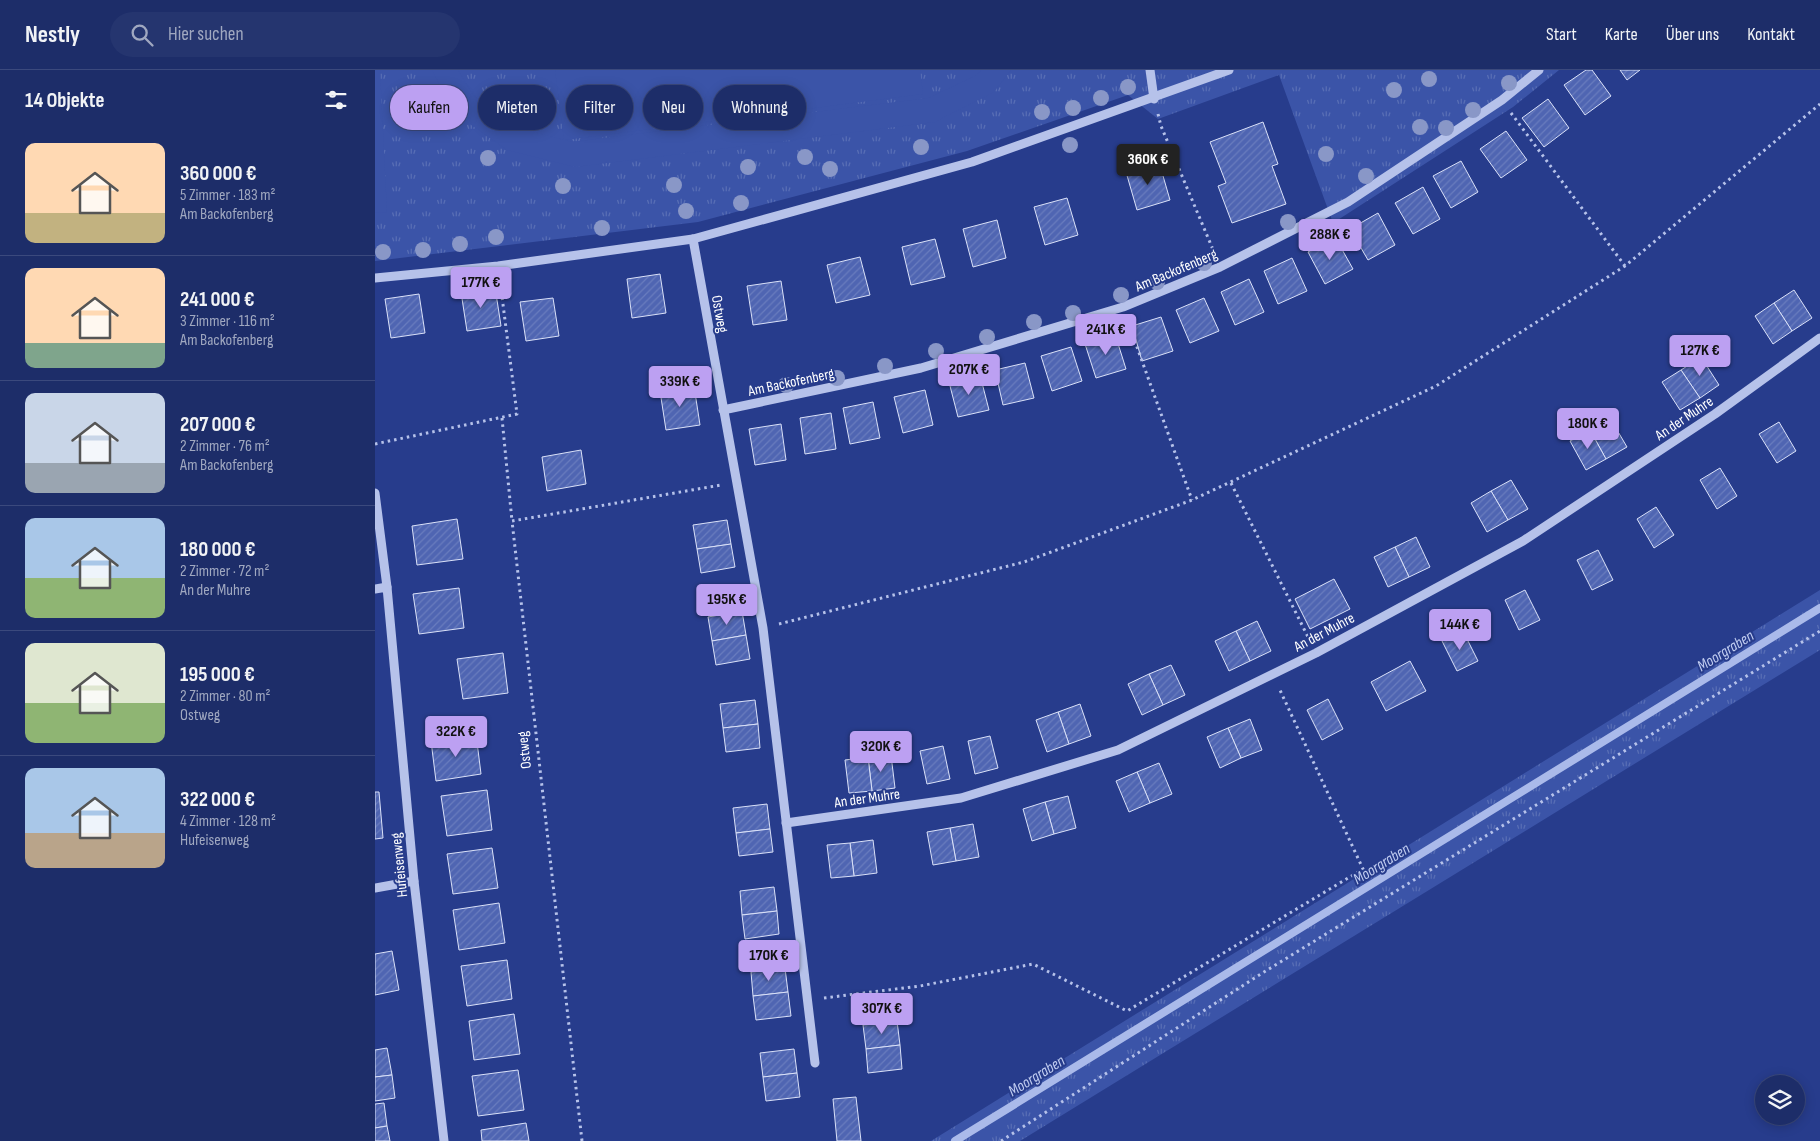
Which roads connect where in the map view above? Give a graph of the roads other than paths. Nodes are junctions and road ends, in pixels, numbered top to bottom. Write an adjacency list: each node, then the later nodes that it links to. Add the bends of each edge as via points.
1 (1150, 70): 4 (street)
2 (1229, 70): 4 (street)
3 (1539, 70): 8 (street, Am Backofenberg, via 1502,100 1348,202 1220,267 1123,307 921,368)
4 (1155, 98): 5 (street, via 973,162)
5 (693, 239): 6 (street, via 498,266); 8 (street, Ostweg)
6 (375, 278)
7 (1820, 338): 12 (street, An der Muhre, via 1715,414 1523,541 1316,653 1118,750 961,798)
8 (723, 410): 12 (street, Ostweg, via 763,628)
9 (375, 493): 10 (street, Hufeisenweg)
10 (387, 586): 11 (street); 13 (street, Hufeisenweg)
11 (375, 589)
12 (786, 823): 15 (street, Ostweg)
13 (414, 881): 14 (street); 16 (street, Hufeisenweg)
14 (375, 888)
15 (815, 1063)
16 (444, 1141)

